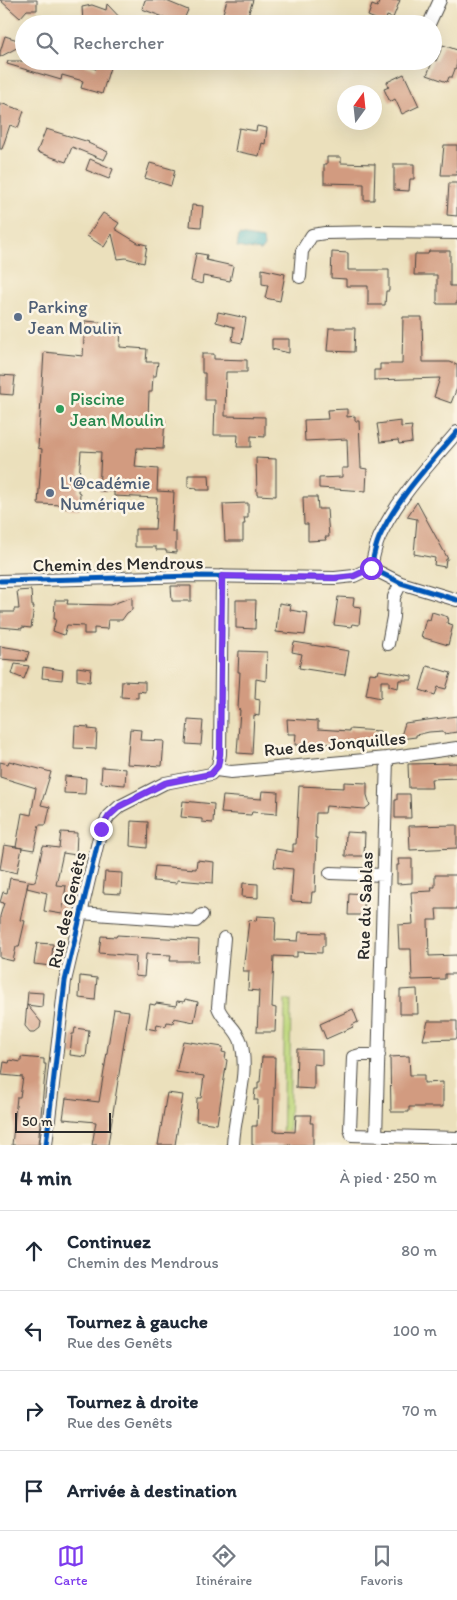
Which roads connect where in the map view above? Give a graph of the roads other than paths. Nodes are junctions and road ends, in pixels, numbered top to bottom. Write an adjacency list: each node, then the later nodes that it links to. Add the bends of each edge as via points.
1 (440, 0): 2 (street)
2 (433, 15)
3 (457, 233): 4 (street, via 325,232 312,235 302,251)
4 (300, 277)
5 (457, 432): 6 (street, via 415,480 393,514 379,538)
6 (371, 568): 7 (street, Chemin des Mendrous, via 354,576 335,578); 9 (street)
7 (222, 576): 8 (street, Chemin des Mendrous); 14 (street, via 220,754)
8 (0, 581)
9 (401, 583): 10 (street); 11 (street, via 394,597)
10 (457, 600)
11 (388, 644)
12 (457, 748): 13 (street, Rue des Jonquilles)
13 (387, 758): 14 (street, Rue des Jonquilles, via 231,772); 16 (street, Rue du Sablas)
14 (216, 770): 17 (street, Rue des Genêts, via 211,774 165,783 120,806 109,816 98,838)
15 (330, 873): 16 (street)
16 (384, 874): 20 (street, Rue du Sablas)
17 (80, 913): 18 (street, Rue des Genêts, via 196,921); 23 (street, Rue des Genêts, via 65,981)
18 (202, 915)
19 (224, 938): 24 (street, via 218,1007 239,1037 244,1060)
20 (379, 1055): 21 (street, Rue du Sablas); 21 (street, via 353,1057 350,1129 355,1136)
21 (376, 1136): 22 (street)
22 (457, 1138)
23 (46, 1145)
24 (233, 1145)

